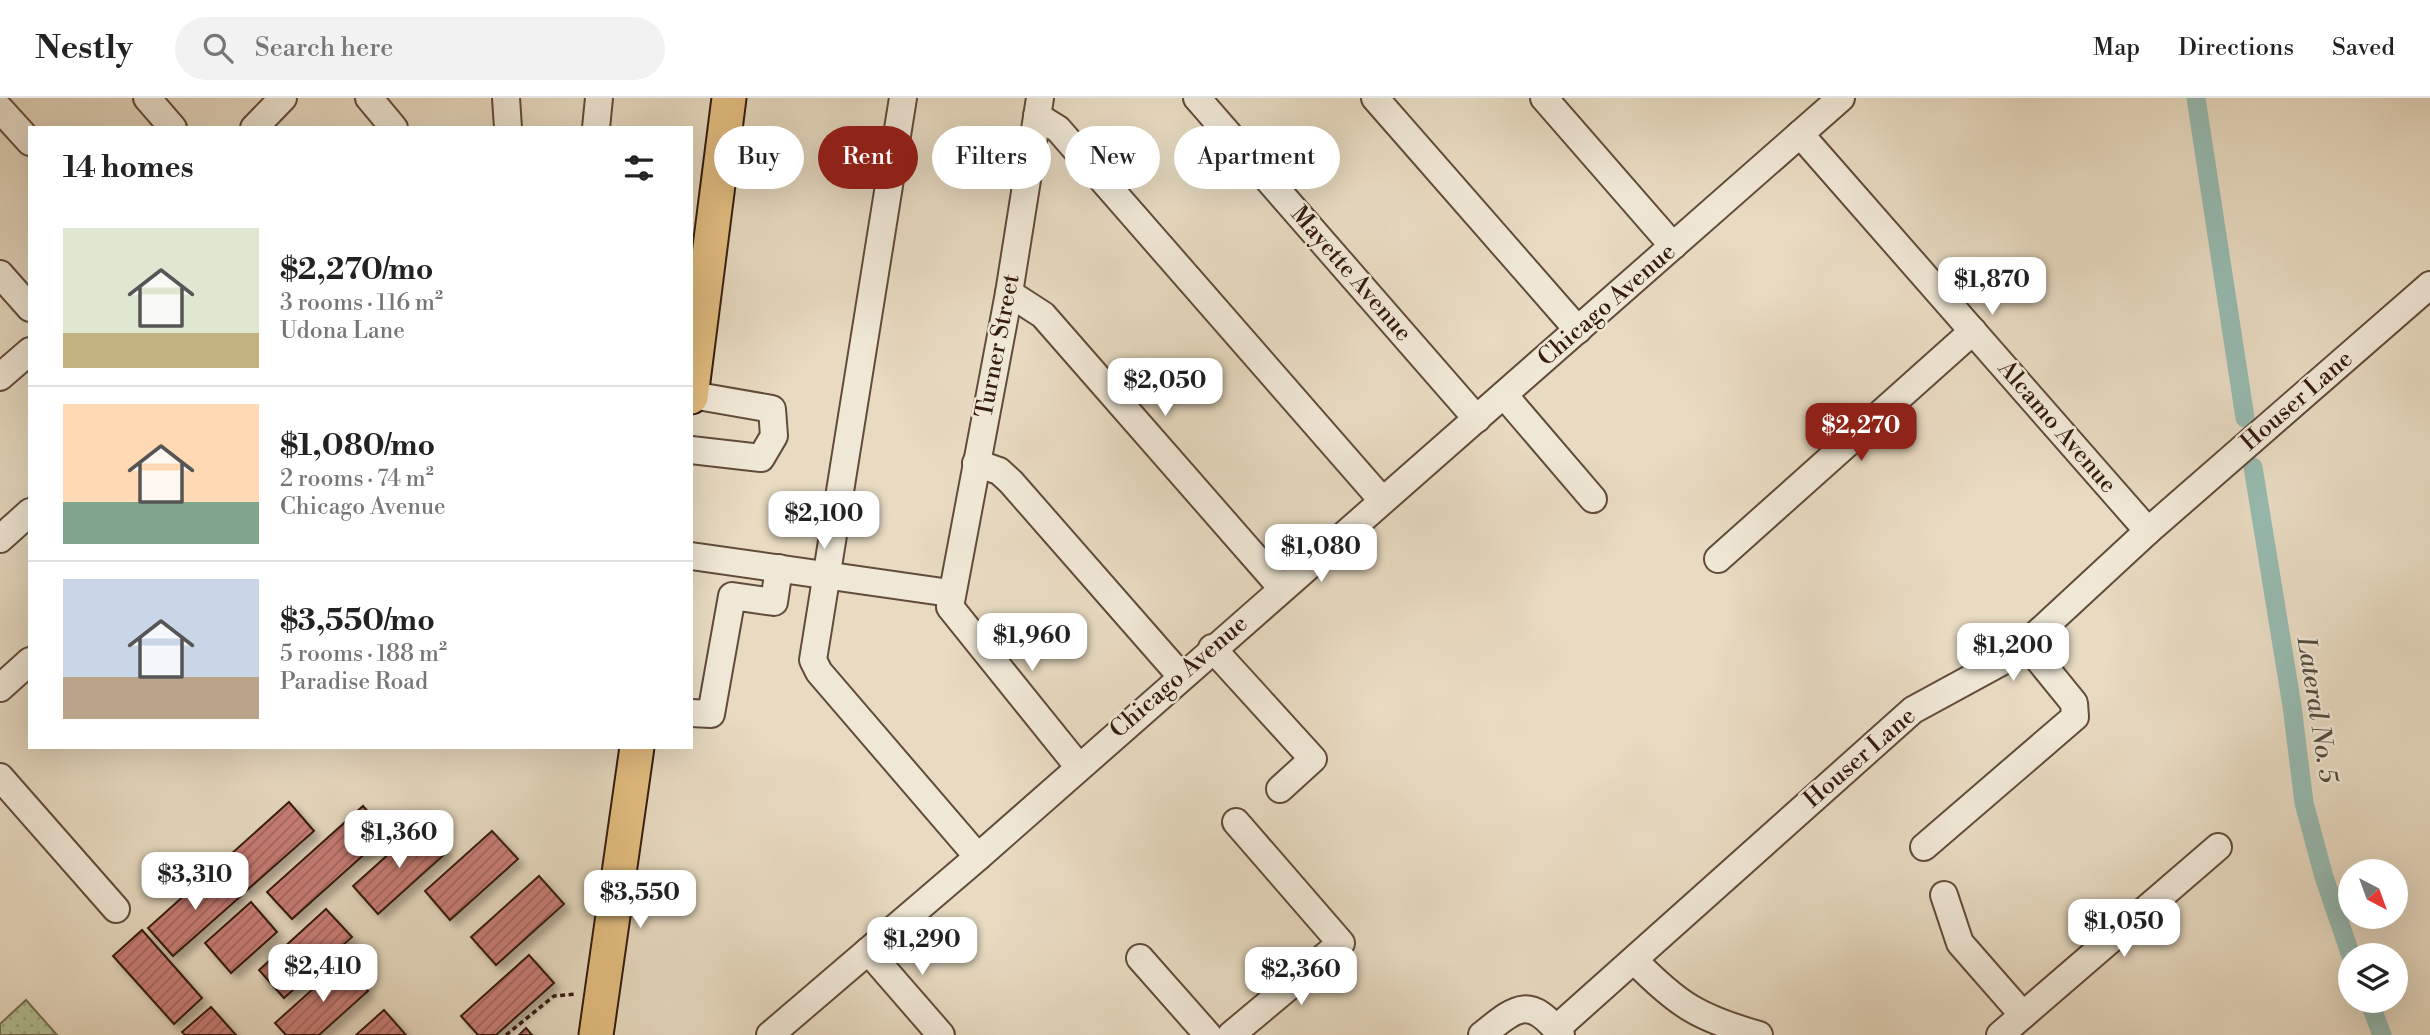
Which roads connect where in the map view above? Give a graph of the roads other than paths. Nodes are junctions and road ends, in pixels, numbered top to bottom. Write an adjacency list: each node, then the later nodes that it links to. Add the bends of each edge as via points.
1 (147, 98): 14 (street)
2 (282, 98): 15 (street)
3 (369, 98): 16 (street)
4 (506, 98): 17 (street)
5 (599, 98): 18 (street)
6 (729, 98): 30 (main road)
7 (903, 98): 44 (street)
8 (1197, 98): 33 (street, Mayette Avenue)
9 (1375, 98): 26 (street)
10 (1545, 98): 21 (street)
11 (1841, 98): 19 (street, Chicago Avenue)
12 (1038, 107): 24 (street, Turner Street); 37 (street)
13 (0, 109): 20 (street)
14 (171, 126)
15 (256, 126)
16 (392, 126)
17 (508, 126)
18 (596, 126)
19 (1800, 134): 21 (street, Chicago Avenue); 27 (street, Alcamo Avenue)
20 (28, 140)
21 (1673, 246): 26 (street, Chicago Avenue)
22 (0, 274): 25 (street)
23 (2430, 285): 39 (street, Houser Lane)
24 (1009, 293): 35 (street, Turner Street); 45 (street, via 1043,315)
25 (28, 306)
26 (1578, 330): 31 (street, Chicago Avenue)
27 (1973, 331): 39 (street, Alcamo Avenue); 42 (street)
28 (28, 353): 29 (street)
29 (0, 377)
30 (693, 380)
31 (1504, 395): 33 (street, Chicago Avenue); 36 (street)
32 (693, 396): 34 (street, via 772,409 774,436 761,458)
33 (1477, 419): 37 (street, Chicago Avenue)
34 (693, 450)
35 (976, 463): 46 (street, Turner Street); 50 (street, via 999,471 1011,482)
36 (1593, 499)
37 (1382, 500): 45 (street, Chicago Avenue)
38 (28, 514): 40 (street)
39 (2148, 531): 47 (street, Houser Lane)
40 (0, 539)
41 (693, 556): 43 (street)
42 (1718, 559)
43 (779, 568): 44 (street); 52 (street, via 774,602 732,596 711,714)
44 (826, 575): 46 (street); 60 (street, via 813,660 819,672)
45 (1282, 587): 48 (street, Chicago Avenue)
46 (950, 593): 54 (street, via 950,607 962,625)
47 (2026, 644): 58 (street, via 2074,702 2075,717); 65 (street, Houser Lane, via 1988,671 1913,710)
48 (1212, 648): 50 (street, Chicago Avenue); 56 (street, via 1313,759)
49 (28, 663): 51 (street)
50 (1181, 676): 54 (street, Chicago Avenue)
51 (0, 688)
52 (693, 713)
53 (637, 749): 68 (main road)
54 (1078, 765): 60 (street, Chicago Avenue)
55 (0, 777): 62 (street)
56 (1280, 789)
57 (1236, 822): 72 (street, via 1340,943)
58 (1924, 847)
59 (2218, 847): 66 (street)
60 (978, 857): 63 (street, Chicago Avenue)
61 (1944, 895): 66 (street, via 1961,943)
62 (116, 909)
63 (868, 951): 69 (street, Chicago Avenue); 70 (street)
64 (1140, 958): 71 (street)
65 (1635, 961): 67 (street, Houser Lane); 74 (street, via 1671,998 1691,1011)
66 (2023, 1015): 75 (street)
67 (1558, 1032): 73 (street, Houser Lane, via 1538,1011 1525,1008 1513,1011)
68 (596, 1035)
69 (770, 1035)
70 (941, 1035)
71 (1208, 1035)
72 (1231, 1035)
73 (1482, 1035)
74 (1759, 1035)
75 (2000, 1035)

